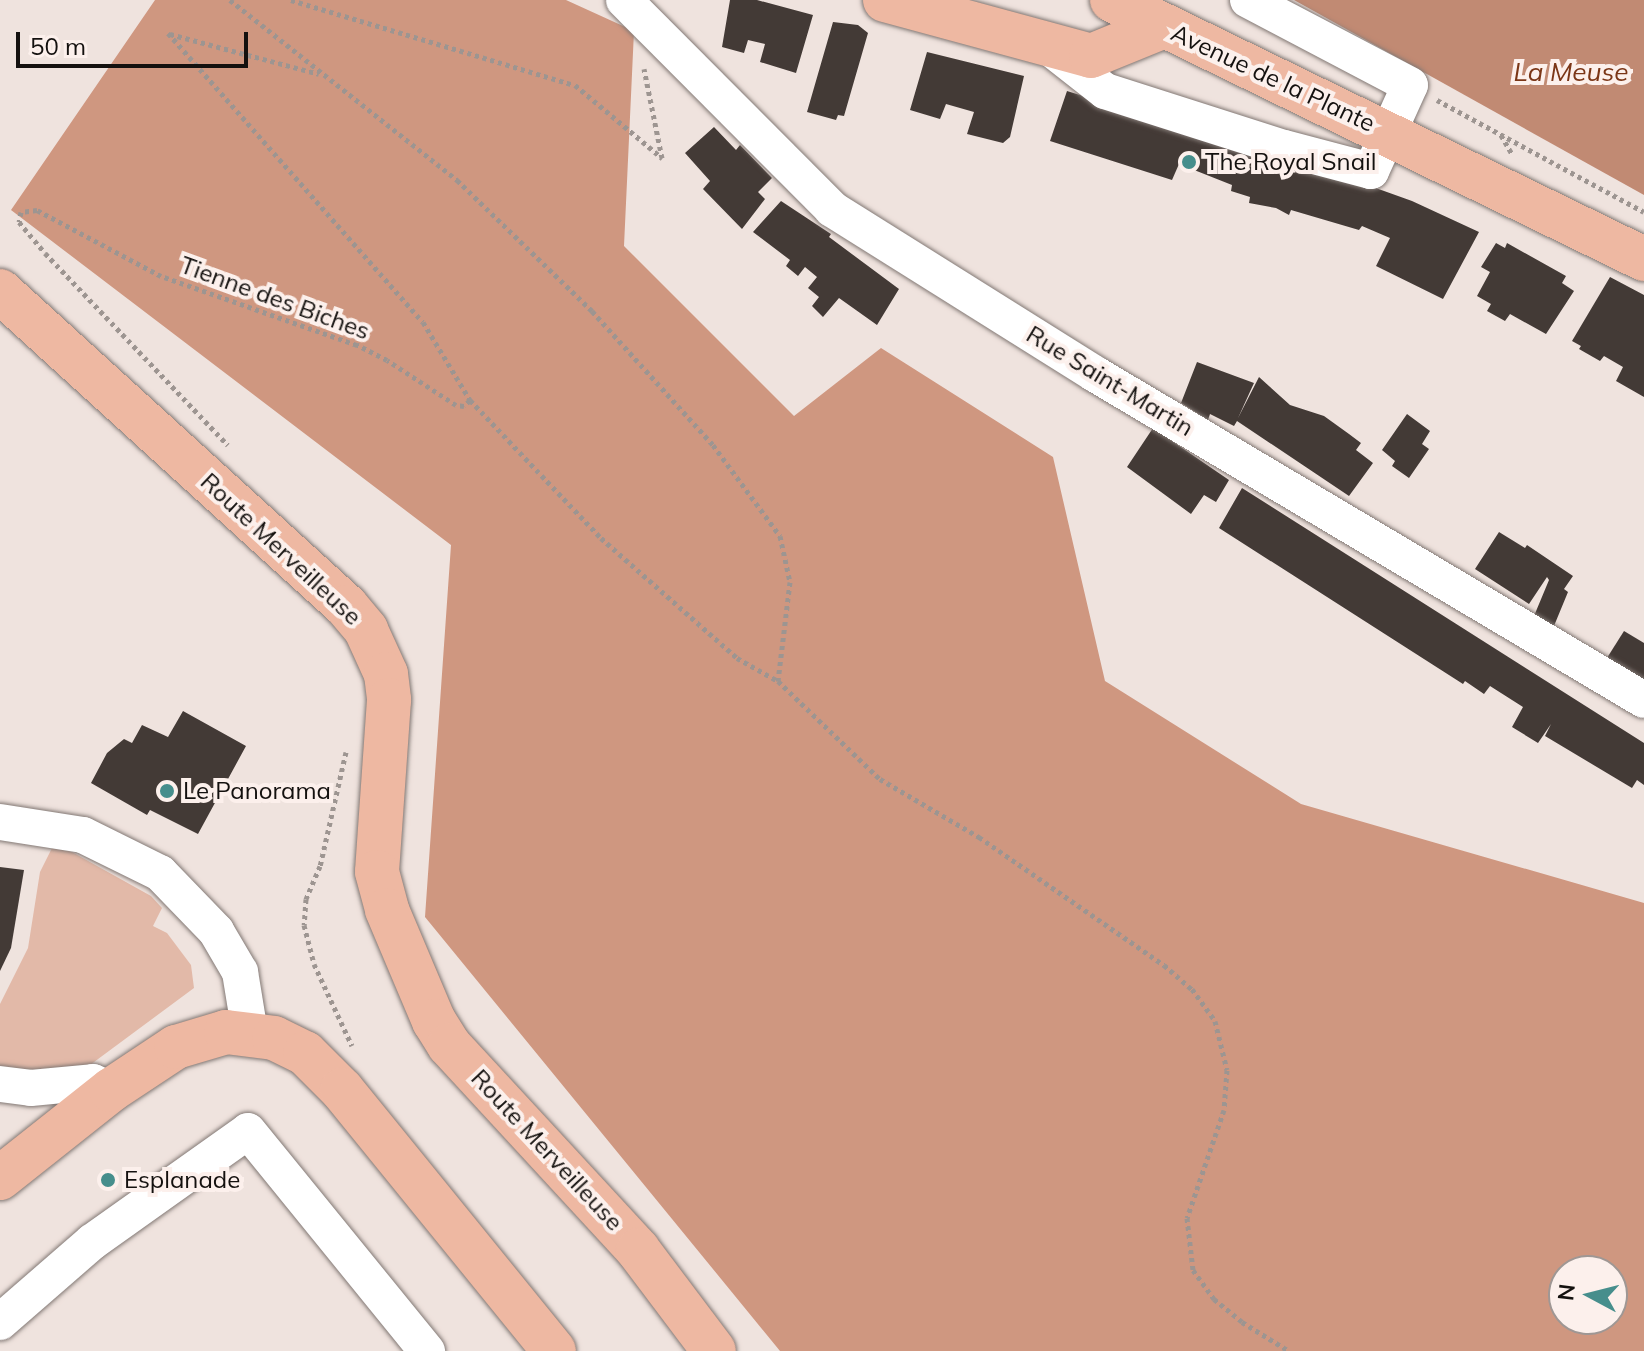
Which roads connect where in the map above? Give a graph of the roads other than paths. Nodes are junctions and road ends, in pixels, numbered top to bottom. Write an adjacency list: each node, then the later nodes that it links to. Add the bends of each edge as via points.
1 (885, 0): 6 (main road, Avenue de la Plante)
2 (1113, 0): 5 (main road); 6 (main road, via 1091,31)
3 (1248, 0): 7 (street, via 1410,85)
4 (634, 10): 10 (street, Rue Saint-Martin, via 832,209 1095,374)
5 (1164, 26): 6 (main road, Avenue de la Plante, via 1091,56); 7 (main road, Avenue de la Plante)
6 (1045, 45): 7 (street, via 1105,91 1371,171)
7 (1389, 132): 8 (main road, Avenue de la Plante)
8 (1644, 259)
9 (0, 291): 19 (main road, Route Merveilleuse, via 366,630 386,674 389,700 377,872 391,920 434,1021 449,1045 638,1250)
10 (1644, 700)
11 (0, 822): 12 (street, via 83,835 160,873 216,931 240,972)
12 (250, 1033): 14 (main road, via 213,1034 184,1043); 18 (main road, via 305,1053 337,1084)
13 (0, 1084): 14 (street, via 31,1088 93,1082)
14 (111, 1090): 15 (main road)
15 (0, 1178)
16 (0, 1322): 17 (street, via 92,1242 248,1131)
17 (427, 1351)
18 (554, 1351)
19 (714, 1351)

